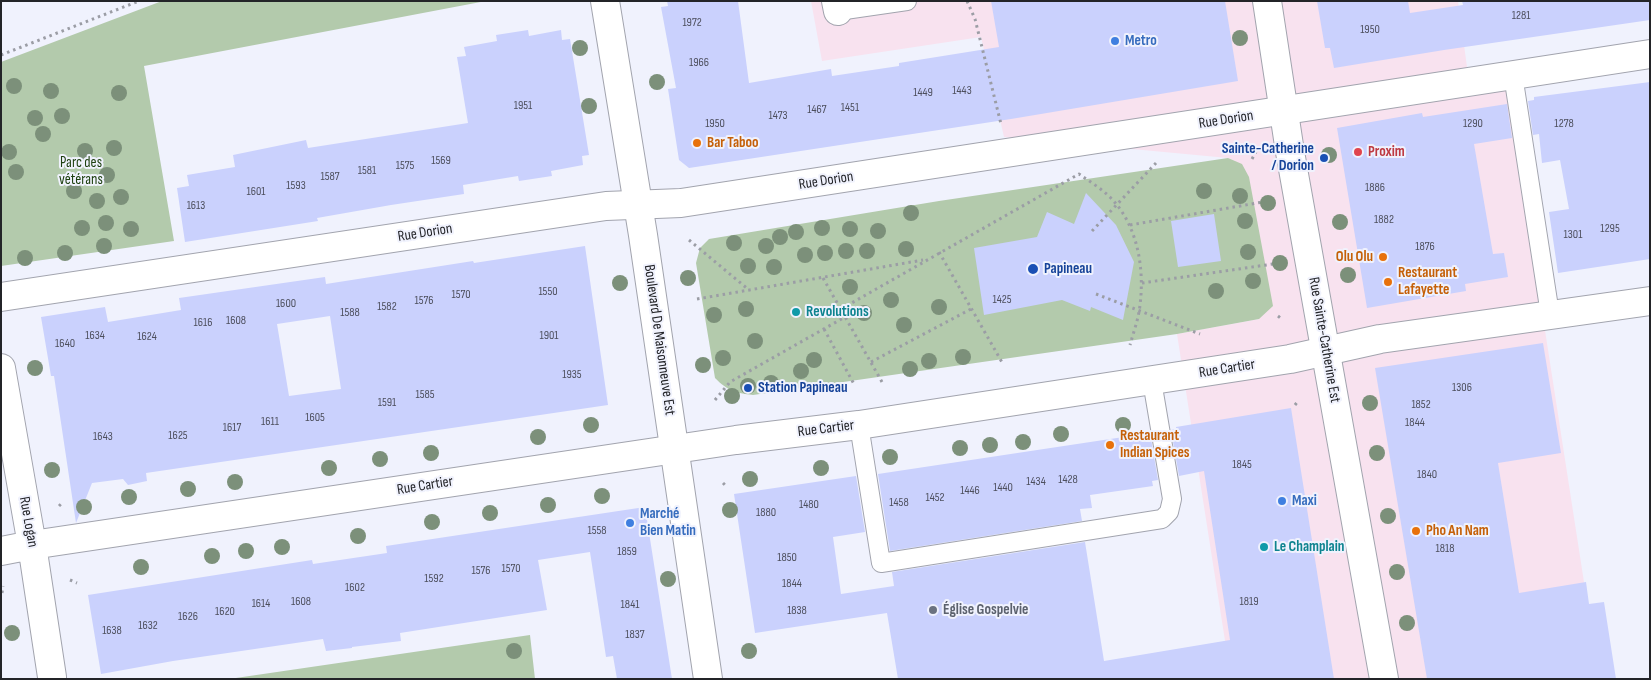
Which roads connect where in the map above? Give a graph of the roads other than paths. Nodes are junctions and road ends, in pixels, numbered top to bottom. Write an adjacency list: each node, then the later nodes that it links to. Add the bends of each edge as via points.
1 (605, 1): 8 (street, Boulevard De Maisonneuve Est)
2 (907, 1): 4 (lane)
3 (1267, 1): 7 (street, Rue Sainte-Catherine Est)
4 (837, 6)
5 (1650, 54): 6 (street, Rue Dorion)
6 (1513, 75): 7 (street, Rue Dorion); 11 (lane)
7 (1284, 111): 8 (street, Rue Dorion, via 681,202); 12 (street, Rue Sainte-Catherine Est)
8 (638, 205): 9 (street, Rue Dorion, via 606,206); 16 (street, Boulevard De Maisonneuve Est)
9 (1, 297)
10 (1650, 301): 11 (street, Rue Cartier)
11 (1550, 314): 12 (street, Rue Cartier, via 1380,339)
12 (1326, 352): 14 (street, Rue Cartier); 21 (street, Rue Sainte-Catherine Est)
13 (1, 368): 17 (street, Rue Logan)
14 (1152, 381): 15 (street, Rue Cartier); 15 (lane, via 1172,499 1169,512 1162,519 881,563)
15 (859, 425): 16 (street, Rue Cartier)
16 (675, 449): 17 (street, Rue Cartier); 20 (street, Boulevard De Maisonneuve Est)
17 (32, 545): 18 (street, Rue Cartier); 19 (street, Rue Logan)
18 (1, 552)
19 (52, 677)
20 (708, 679)
21 (1384, 679)

